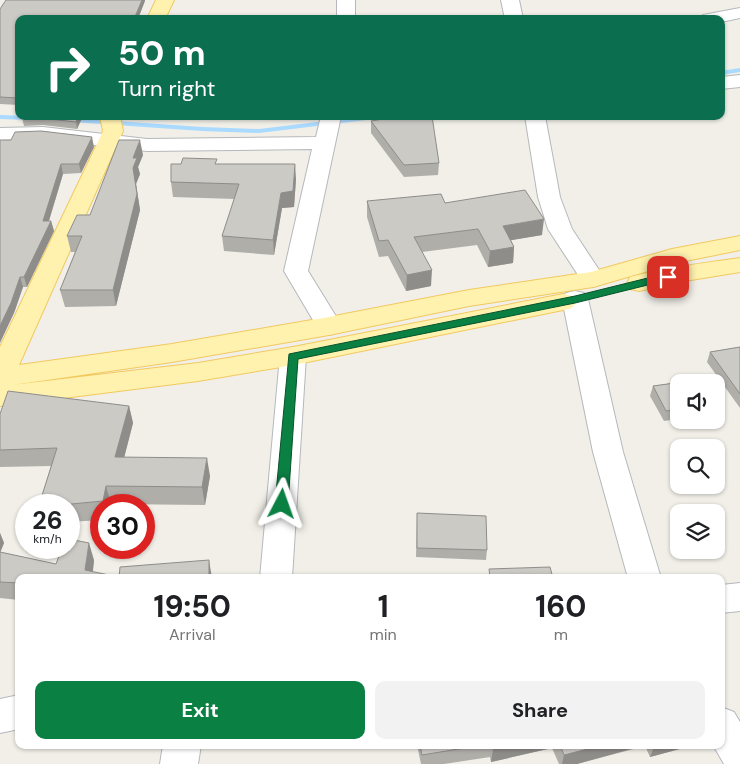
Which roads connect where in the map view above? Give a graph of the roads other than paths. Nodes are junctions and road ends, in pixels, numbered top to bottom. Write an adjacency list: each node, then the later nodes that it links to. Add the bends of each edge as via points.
1 (165, 0): 5 (main road)
2 (346, 0): 6 (street)
3 (510, 0): 7 (street)
4 (740, 13): 8 (street)
5 (158, 15)
6 (346, 15)
7 (513, 15)
8 (725, 16)
9 (740, 81): 10 (street)
10 (725, 83)
11 (535, 120): 17 (street, via 549,197)
12 (329, 127): 13 (street, via 147,145); 18 (street, via 296,271)
13 (111, 130): 14 (street); 20 (main road)
14 (0, 134)
15 (740, 243): 17 (main road, via 672,256)
16 (740, 264): 17 (main road)
17 (584, 289): 18 (main road, via 469,298); 19 (main road); 23 (street, via 608,452)
18 (329, 326): 20 (main road, via 172,353)
19 (293, 356): 21 (main road, via 198,372); 22 (street)
20 (0, 376)
21 (0, 396)
22 (276, 574)
23 (644, 574)
24 (740, 597): 25 (street)
25 (725, 599)
26 (15, 713): 27 (street)
27 (0, 716)
28 (725, 731): 30 (street)
29 (181, 749): 31 (street)
30 (740, 756)
31 (179, 764)

